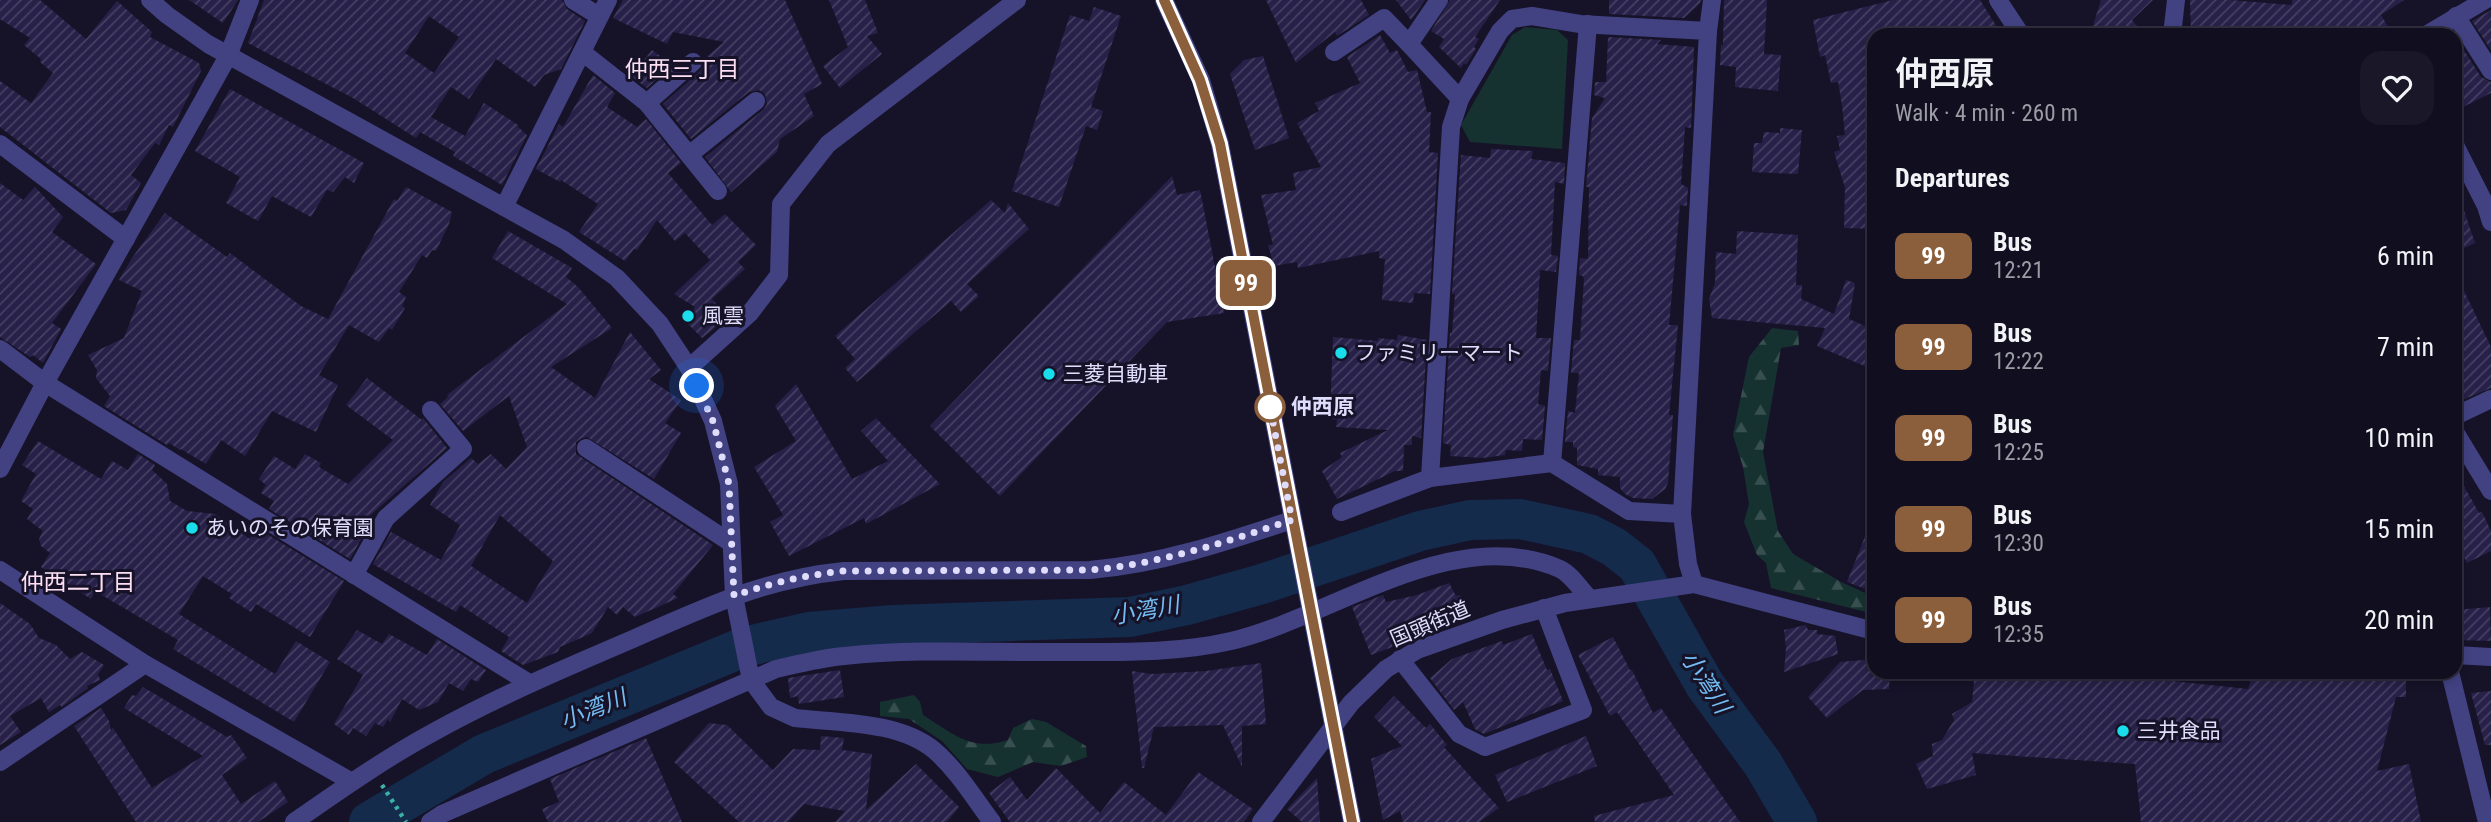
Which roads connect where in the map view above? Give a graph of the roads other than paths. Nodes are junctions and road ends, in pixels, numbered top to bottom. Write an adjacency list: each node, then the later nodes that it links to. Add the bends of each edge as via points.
1 (150, 0): 22 (street)
2 (250, 0): 22 (street)
3 (573, 0): 12 (street)
4 (608, 0): 12 (street)
5 (1017, 0): 36 (street, via 828,144 781,204 779,275 750,313)
6 (1164, 0): 49 (street, via 1200,80 1220,144)
7 (1438, 0): 19 (street)
8 (1712, 0): 18 (street)
9 (1998, 0): 15 (street)
10 (2176, 0): 16 (street)
11 (2485, 0): 13 (street)
12 (599, 16): 20 (street)
13 (2456, 16): 17 (street); 24 (street)
14 (1588, 24): 18 (street); 25 (street, via 1532,16 1512,19 1500,31); 43 (street)
15 (2016, 28)
16 (2173, 28)
17 (2437, 28)
18 (1708, 31): 48 (street)
19 (1409, 44): 21 (street, via 1384,18); 25 (street)
20 (582, 52): 27 (street); 32 (street)
21 (1334, 52)
22 (228, 56): 32 (street); 34 (street)
23 (693, 62): 27 (street)
24 (2491, 71)
25 (1460, 99): 45 (street, via 1451,127)
26 (756, 101): 29 (street)
27 (647, 103): 29 (street)
28 (0, 145): 34 (street)
29 (689, 155): 31 (street)
30 (2462, 159): 33 (street)
31 (718, 191)
32 (504, 207): 36 (street, via 564,240 617,278 660,324)
33 (2491, 222)
34 (126, 239): 37 (street)
35 (0, 349): 37 (street)
36 (689, 368): 50 (street, via 713,421 729,484)
37 (45, 383): 44 (street); 52 (street)
38 (2491, 399): 40 (street)
39 (431, 411): 52 (street, via 463,449 387,518)
40 (2462, 413)
41 (2462, 443): 46 (street)
42 (586, 448): 50 (street)
43 (1552, 463): 45 (street); 48 (street, via 1629,511)
44 (0, 469)
45 (1430, 478): 47 (street)
46 (2491, 491)
47 (1341, 512)
48 (1682, 514): 53 (street, via 1688,564)
49 (1292, 520): 54 (street, via 1201,549 1120,567 844,571 771,583); 65 (street)
50 (731, 543): 54 (street)
51 (0, 570): 61 (street)
52 (354, 575): 64 (street)
53 (1685, 586): 55 (street, 国頭街道); 57 (street)
54 (734, 596): 63 (street); 64 (street)
55 (1597, 598): 56 (street, 国頭街道); 63 (street, via 1562,570 1528,560 1478,556 1426,568 1264,631 1195,647 842,656 776,669)
56 (1544, 608): 60 (street, 国頭街道); 60 (street, via 1583,710 1485,747 1459,734)
57 (1867, 629)
58 (2462, 655): 59 (street)
59 (2491, 657)
60 (1400, 659): 65 (street, 国頭街道, via 1373,680)
61 (145, 664): 66 (street); 67 (street)
62 (2452, 679): 73 (street)
63 (751, 680): 69 (street); 70 (street, via 771,707 783,714 895,729 913,737 951,768)
64 (529, 683): 67 (street, via 431,733)
65 (1333, 727): 71 (street, 国頭街道); 72 (street)
66 (0, 762)
67 (352, 782): 68 (street)
68 (294, 822)
69 (430, 822)
70 (992, 822)
71 (1261, 822)
72 (1352, 822)
73 (2487, 822)

